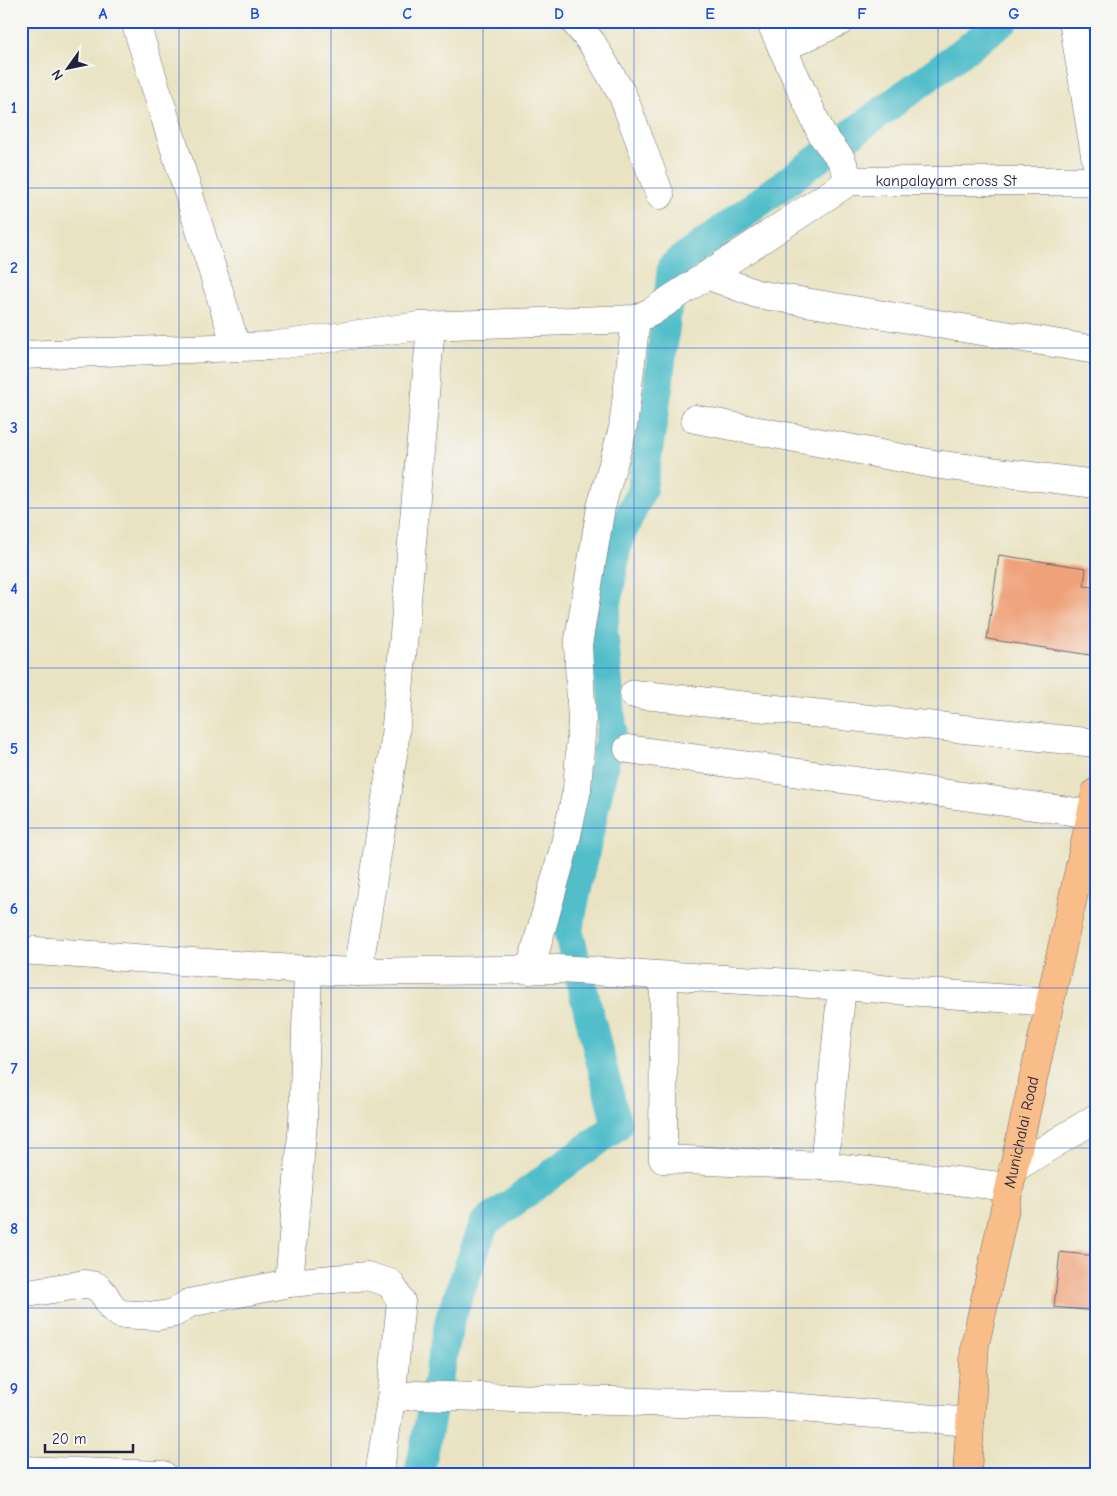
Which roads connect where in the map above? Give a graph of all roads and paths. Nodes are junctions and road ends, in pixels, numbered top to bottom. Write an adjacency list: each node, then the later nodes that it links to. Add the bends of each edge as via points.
1 (136, 21): 14 (street)
2 (574, 21): 10 (street, via 623,96)
3 (770, 21): 6 (street)
4 (841, 21): 6 (street)
5 (1081, 28): 7 (street)
6 (782, 48): 8 (street, via 822,135)
7 (1096, 161)
8 (845, 170): 9 (street, kanpalayam cross St); 11 (street)
9 (1096, 181)
10 (660, 195)
11 (697, 281): 12 (street); 15 (street, via 757,294)
12 (643, 316): 13 (street); 25 (street, via 623,428 601,507 578,646 582,722 577,790)
13 (431, 326): 14 (street, via 270,346); 26 (street, via 394,748)
14 (236, 346): 16 (street)
15 (1096, 350)
16 (21, 355)
17 (695, 419): 18 (street, via 933,464)
18 (1096, 484)
19 (634, 694): 20 (street)
20 (1096, 743)
21 (628, 749): 22 (street)
22 (1093, 803): 29 (main road, Munichalai Road)
23 (21, 950): 24 (street)
24 (308, 970): 26 (street); 33 (street, via 302,1122)
25 (530, 970): 26 (street); 27 (street)
26 (358, 972)
27 (664, 976): 28 (street); 31 (street, via 663,1159)
28 (842, 986): 29 (street); 31 (street)
29 (1050, 1002): 32 (main road, Munichalai Road)
30 (1096, 1118): 32 (street)
31 (824, 1166): 32 (street)
32 (1011, 1178): 36 (main road, Munichalai Road, via 975,1345)
33 (289, 1283): 34 (street, via 188,1303 174,1313 158,1316 120,1314 96,1286 85,1284); 35 (street, via 367,1276 390,1283 401,1301)
34 (21, 1294)
35 (403, 1397): 36 (street, via 778,1406); 39 (street)
36 (970, 1422): 40 (main road, Munichalai Road)
37 (21, 1470): 38 (street)
38 (163, 1475)
39 (378, 1475)
40 (967, 1475)

